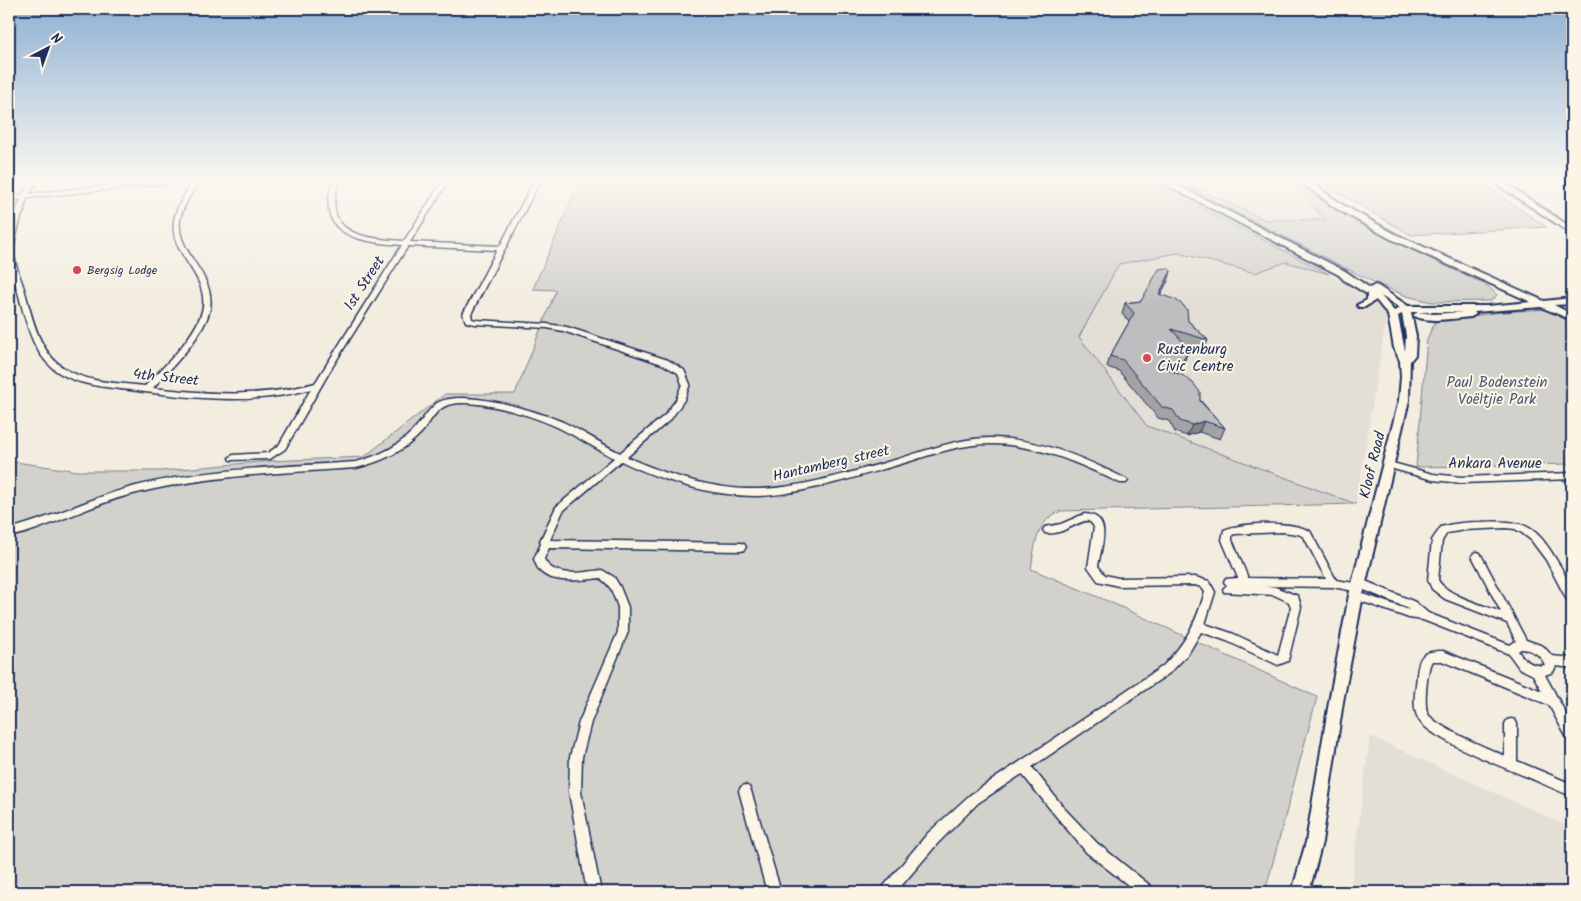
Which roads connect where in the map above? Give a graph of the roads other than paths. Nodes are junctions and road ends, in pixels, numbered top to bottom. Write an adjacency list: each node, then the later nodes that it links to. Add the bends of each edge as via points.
1 (18, 221): 26 (street, 4th Street, via 11,253 34,333 44,354 60,370 89,381)
2 (176, 221): 26 (street, via 176,238 206,290 207,309 176,358)
3 (336, 221): 10 (street, via 343,231 365,239)
4 (420, 221): 10 (street, 1st Street)
5 (517, 221): 11 (street)
6 (1241, 221): 12 (street)
7 (1364, 221): 13 (street)
8 (1556, 221): 9 (street)
9 (1572, 232)
10 (406, 243): 11 (street); 25 (street, 1st Street)
11 (503, 248): 27 (street, via 467,314 469,320 564,329 665,362 684,377 685,390 668,417)
12 (1342, 273): 14 (street); 15 (street)
13 (1482, 277): 17 (street); 19 (street, via 1508,297)
14 (1372, 293): 15 (street); 18 (street, via 1371,301)
15 (1383, 297): 20 (street); 21 (street)
16 (1572, 301): 17 (street)
17 (1541, 303): 19 (street); 22 (street)
18 (1362, 305)
19 (1509, 307): 21 (street, via 1471,314)
20 (1402, 312): 21 (street); 23 (street); 24 (street, Kloof Road, via 1399,348)
21 (1436, 313): 23 (street)
22 (1572, 317)
23 (1409, 330): 24 (street, via 1410,355)
24 (1406, 360): 29 (street, Kloof Road, via 1404,400)
25 (317, 385): 26 (street, 4th Street, via 238,396); 28 (street, 1st Street, via 275,453)
26 (147, 389)
27 (620, 457): 31 (street, Hantamberg street, via 693,482 759,492 810,485 951,447 989,441 1060,452); 33 (street, Hantamberg street, via 551,420 483,403 446,402 434,410 417,432 387,455 367,462 164,483 118,494 34,526); 34 (street, via 559,509 544,541)
28 (233, 458)
29 (1389, 465): 30 (street, Ankara Avenue, via 1461,480); 40 (street, Kloof Road)
30 (1572, 476)
31 (1123, 481)
32 (1048, 530): 43 (street, via 1066,526 1082,517 1097,522 1093,567 1108,580 1195,581 1205,584 1210,592)
33 (9, 532)
34 (546, 544): 35 (street); 56 (street, via 539,559 542,568 552,574 568,576 602,574 615,587 623,607 623,632 585,722 576,758 575,792)
35 (742, 547)
36 (1478, 556): 42 (street)
37 (1245, 582): 38 (street); 38 (street, via 1227,533 1291,528 1307,534); 39 (street)
38 (1333, 583): 40 (street)
39 (1228, 586): 43 (street, via 1275,591 1294,599 1296,607 1284,658 1271,658 1230,637)
40 (1357, 589): 45 (street, via 1410,614 1424,616); 60 (street, Kloof Road, via 1314,842)
41 (1572, 599): 42 (street, via 1541,546 1523,528 1462,526 1444,530 1437,540 1433,580 1436,586 1450,596)
42 (1511, 620): 44 (street)
43 (1199, 627): 53 (street, via 1192,641 1168,669)
44 (1523, 644): 45 (street); 46 (street, via 1537,648)
45 (1513, 651): 48 (street, via 1521,663)
46 (1550, 660): 47 (street); 48 (street, via 1549,669)
47 (1572, 664)
48 (1537, 671): 49 (street)
49 (1553, 701): 51 (street); 52 (street, via 1443,656 1427,658 1420,705 1423,717 1446,735)
50 (1511, 724): 52 (street)
51 (1572, 736)
52 (1511, 763): 54 (street)
53 (1023, 766): 58 (street, via 974,799 933,838); 59 (street, via 1092,848)
54 (1572, 790)
55 (745, 791): 57 (street)
56 (594, 892)
57 (774, 892)
58 (888, 892)
59 (1147, 892)
60 (1301, 892)

